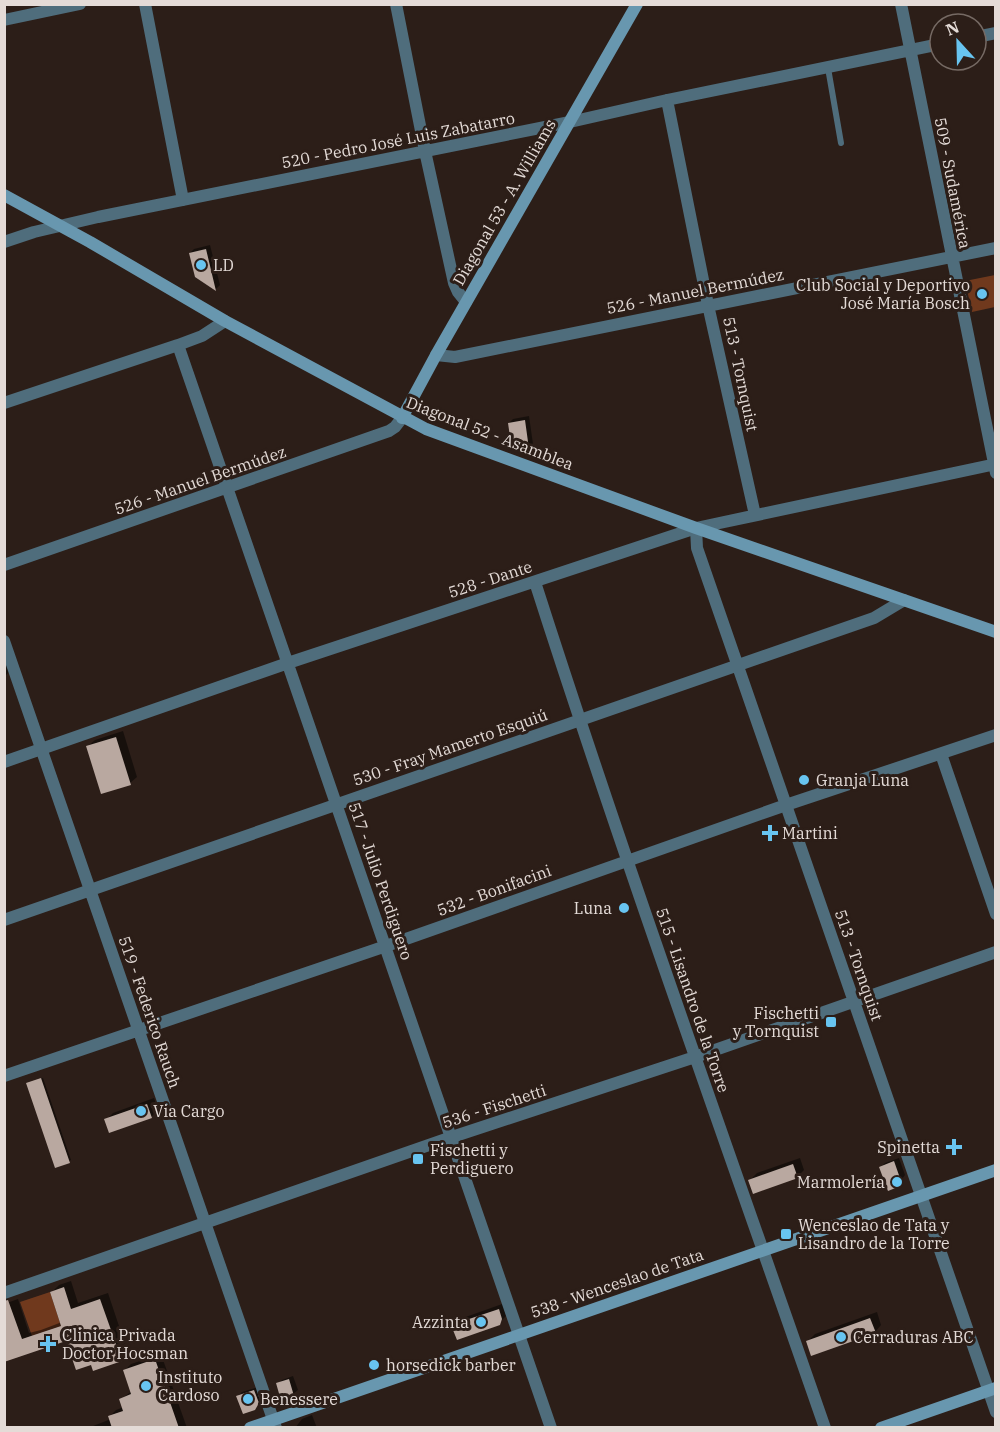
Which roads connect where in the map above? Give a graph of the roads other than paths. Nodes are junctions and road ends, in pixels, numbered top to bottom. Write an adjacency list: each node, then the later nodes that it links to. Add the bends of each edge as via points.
1 (80, 4): 6 (street)
2 (144, 4): 15 (street)
3 (396, 4): 13 (street)
4 (637, 4): 11 (street, Diagonal 53 - A. Williams)
5 (901, 4): 8 (street, 509 - Sudamérica)
6 (4, 20)
7 (928, 46): 8 (street, 520 - Pedro José Luis Zabatarro)
8 (910, 50): 9 (street, 520 - Pedro José Luis Zabatarro); 19 (street, 509 - Sudamérica)
9 (828, 68): 10 (street, 520 - Pedro José Luis Zabatarro); 12 (lane)
10 (667, 100): 11 (street, 520 - Pedro José Luis Zabatarro); 21 (street, 513 - Tornquist)
11 (570, 122): 13 (street, 520 - Pedro José Luis Zabatarro); 20 (street, Diagonal 53 - A. Williams)
12 (841, 143)
13 (425, 151): 15 (street, 520 - Pedro José Luis Zabatarro); 20 (street, via 454,283)
14 (4, 195): 16 (street, Diagonal 52 - Asamblea)
15 (183, 200): 16 (street, 520 - Pedro José Luis Zabatarro)
16 (60, 226): 17 (street, 520 - Pedro José Luis Zabatarro); 22 (street, Diagonal 52 - Asamblea)
17 (4, 242)
18 (996, 248): 19 (street, 526 - Manuel Bermúdez)
19 (951, 257): 21 (street, 526 - Manuel Bermúdez); 27 (street, 509 - Sudamérica)
20 (466, 302): 24 (street, Diagonal 53 - A. Williams)
21 (708, 305): 24 (street, 526 - Manuel Bermúdez, via 455,357); 29 (street, 513 - Tornquist)
22 (225, 321): 23 (street); 26 (street, Diagonal 52 - Asamblea)
23 (178, 345): 25 (street); 28 (street, 517 - Julio Perdiguero)
24 (436, 355): 26 (street, Diagonal 53 - A. Williams)
25 (4, 404)
26 (402, 418): 28 (street, 526 - Manuel Bermúdez, via 389,431); 30 (street, Diagonal 52 - Asamblea)
27 (995, 467): 29 (street, 528 - Dante)
28 (227, 488): 31 (street, 526 - Manuel Bermúdez); 36 (street, 517 - Julio Perdiguero)
29 (755, 514): 30 (street, 528 - Dante)
30 (696, 528): 32 (street, 528 - Dante); 33 (street, Diagonal 52 - Asamblea); 37 (street, 513 - Tornquist, via 696,542)
31 (4, 565)
32 (535, 582): 36 (street, 528 - Dante); 38 (street, 515 - Lisandro de la Torre)
33 (904, 600): 34 (street, Diagonal 52 - Asamblea); 37 (street, 530 - Fray Mamerto Esquiú, via 874,618)
34 (996, 632)
35 (4, 641): 40 (street, 519 - Federico Rauch)
36 (288, 663): 40 (street, 528 - Dante); 43 (street, 517 - Julio Perdiguero)
37 (737, 665): 38 (street, 530 - Fray Mamerto Esquiú); 44 (street, 513 - Tornquist)
38 (579, 721): 43 (street, 530 - Fray Mamerto Esquiú); 45 (street, 515 - Lisandro de la Torre)
39 (996, 735): 41 (street, 532 - Bonifacini)
40 (42, 749): 42 (street, 528 - Dante); 46 (street, 519 - Federico Rauch)
41 (941, 754): 44 (street, 532 - Bonifacini); 47 (street)
42 (4, 762)
43 (337, 803): 46 (street, 530 - Fray Mamerto Esquiú); 49 (street, 517 - Julio Perdiguero)
44 (786, 805): 45 (street, 532 - Bonifacini); 51 (street, 513 - Tornquist)
45 (627, 860): 49 (street, 532 - Bonifacini); 53 (street, 515 - Lisandro de la Torre)
46 (90, 890): 48 (street, 530 - Fray Mamerto Esquiú); 52 (street, 519 - Federico Rauch)
47 (996, 914)
48 (4, 920)
49 (386, 946): 52 (street, 532 - Bonifacini); 55 (street, 517 - Julio Perdiguero)
50 (996, 952): 51 (street, 536 - Fischetti)
51 (854, 1002): 53 (street, 536 - Fischetti); 57 (street, 513 - Tornquist)
52 (139, 1030): 54 (street, 532 - Bonifacini); 58 (street, 519 - Federico Rauch)
53 (695, 1057): 55 (street, 536 - Fischetti); 59 (street, 515 - Lisandro de la Torre)
54 (4, 1076)
55 (449, 1138): 58 (street, 536 - Fischetti); 61 (street, 517 - Julio Perdiguero)
56 (996, 1170): 57 (street, 538 - Wenceslao de Tata)
57 (921, 1195): 59 (street, 538 - Wenceslao de Tata); 62 (street, 513 - Tornquist)
58 (206, 1222): 60 (street, 536 - Fischetti); 64 (street, 519 - Federico Rauch)
59 (762, 1250): 61 (street, 538 - Wenceslao de Tata); 67 (street, 515 - Lisandro de la Torre)
60 (4, 1293)
61 (517, 1334): 64 (street, 538 - Wenceslao de Tata); 66 (street, 517 - Julio Perdiguero)
62 (992, 1389): 63 (street, 513 - Tornquist); 68 (street)
63 (996, 1412)
64 (275, 1424): 65 (street, 538 - Wenceslao de Tata)
65 (250, 1428)
66 (551, 1428)
67 (825, 1428)
68 (881, 1428)

